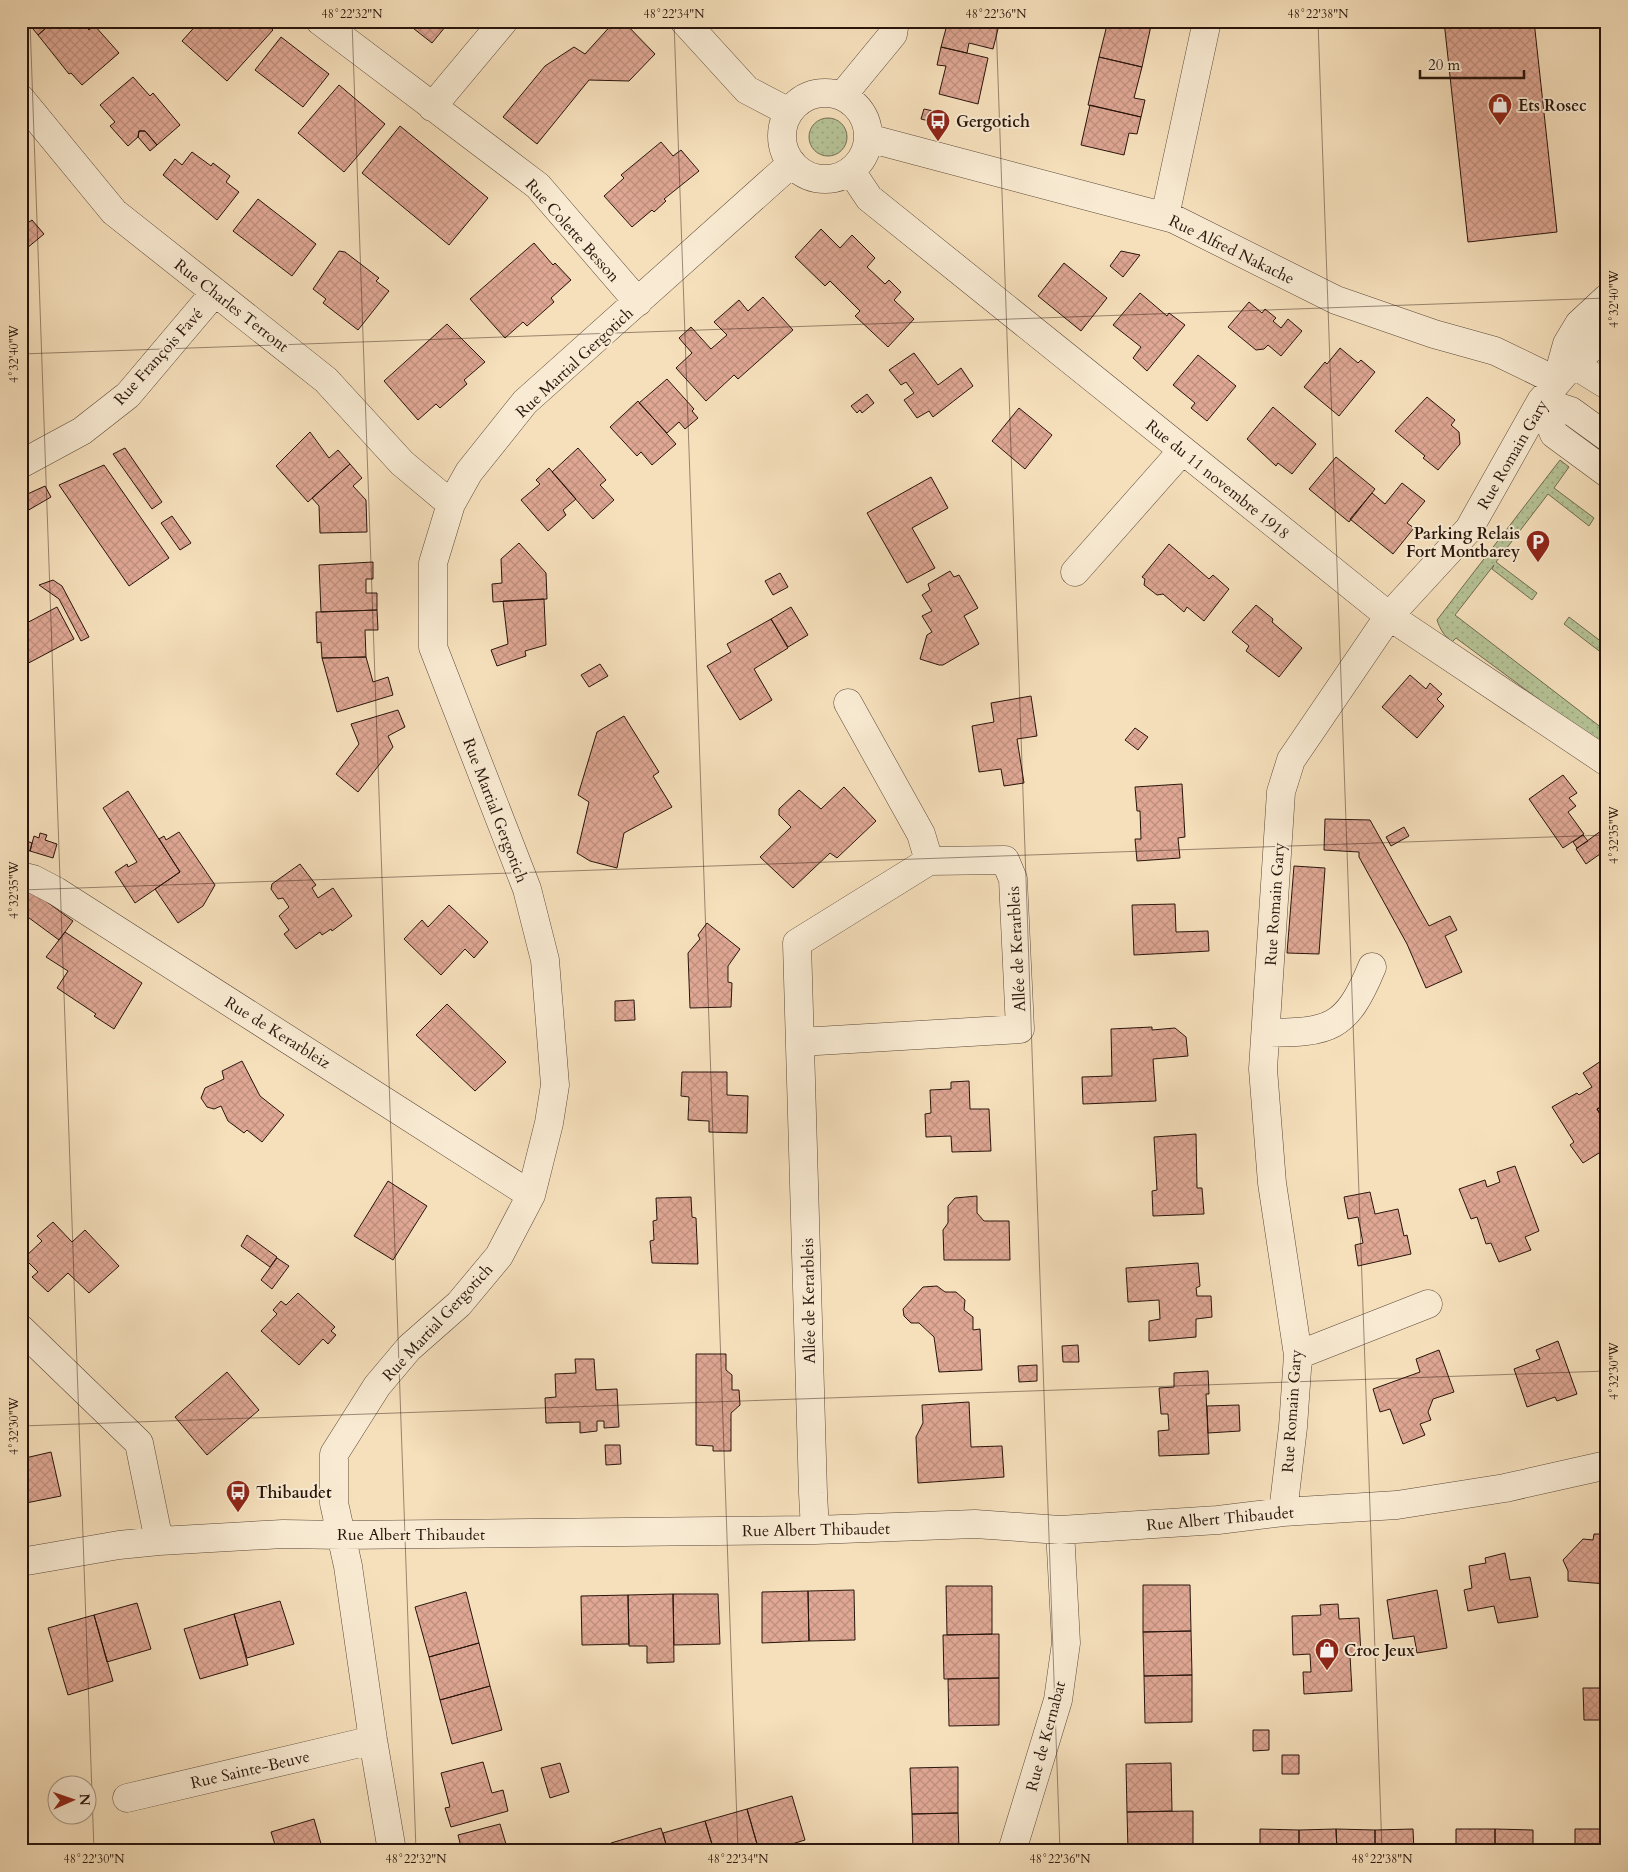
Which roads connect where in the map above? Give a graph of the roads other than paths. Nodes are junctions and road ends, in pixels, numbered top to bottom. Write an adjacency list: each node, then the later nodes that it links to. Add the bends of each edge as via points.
1 (320, 21): 8 (street, Rue Colette Besson)
2 (684, 21): 9 (street, via 747,90)
3 (895, 21): 6 (street, via 893,34)
4 (1207, 21): 13 (street)
5 (504, 22): 8 (street)
6 (842, 96): 9 (street, via 828,92 813,94 800,100); 10 (street, via 855,104 864,116)
7 (21, 99): 14 (street, Rue Charles Terront, via 114,212)
8 (432, 107): 16 (street, Rue Colette Besson, via 538,186)
9 (789, 112): 11 (street, via 783,125 782,140 786,155)
10 (868, 138): 12 (street, via 862,159); 13 (street, Rue Alfred Nakache)
11 (792, 162): 12 (street, via 808,176 822,179 838,177); 16 (street, Rue Martial Gergotich)
12 (851, 170): 21 (street, Rue du 11 novembre 1918, via 869,198)
13 (1165, 216): 18 (street, Rue Alfred Nakache, via 1336,300 1495,351)
14 (215, 292): 22 (street, Rue François Favé, via 128,395 82,431); 24 (street, Rue Charles Terront, via 326,380 402,463)
15 (1607, 298): 18 (street, via 1579,324 1567,344)
16 (638, 302): 24 (street, Rue Martial Gergotich, via 526,402 469,472)
17 (1607, 334): 18 (street)
18 (1557, 382): 19 (street); 20 (street, via 1571,411); 23 (street, via 1554,434); 26 (street, Rue Romain Gary, via 1469,529)
19 (1607, 385)
20 (1607, 437)
21 (1182, 451): 25 (street); 26 (street, Rue du 11 novembre 1918)
22 (21, 464)
23 (1607, 473)
24 (451, 504): 34 (street, Rue Martial Gergotich, via 432,563 433,647 527,889 545,960 555,1085 549,1123)
25 (1075, 572)
26 (1389, 616): 28 (street, Rue du 11 novembre 1918); 32 (street, Rue Romain Gary, via 1291,760 1281,792)
27 (848, 703): 29 (street, via 921,834)
28 (1607, 762)
29 (929, 861): 33 (street, Allée de Kerarbleis, via 797,943); 33 (street, Allée de Kerarbleis, via 1004,860 1013,879 1020,1029)
30 (21, 876): 34 (street, Rue de Kerarbleiz, via 56,891)
31 (1372, 968): 32 (street, via 1364,988 1342,1018 1322,1030)
32 (1266, 1033): 37 (street, Rue Romain Gary, via 1263,1069 1272,1183)
33 (800, 1042): 40 (street, Allée de Kerarbleis)
34 (530, 1195): 42 (street, Rue Martial Gergotich, via 499,1256 459,1304 409,1348 377,1386 334,1454 334,1503)
35 (1428, 1304): 37 (street)
36 (21, 1329): 43 (street, via 139,1443)
37 (1298, 1355): 39 (street, Rue Romain Gary)
38 (1607, 1465): 39 (street, Rue Albert Thibaudet, via 1505,1488 1398,1505)
39 (1283, 1512): 41 (street, Rue Albert Thibaudet, via 1218,1520)
40 (815, 1530): 41 (street, Rue Albert Thibaudet, via 975,1524); 42 (street, Rue Albert Thibaudet)
41 (1060, 1530): 48 (street, Rue de Kernabat, via 1066,1643 1058,1700)
42 (342, 1535): 43 (street, Rue Albert Thibaudet, via 283,1534); 45 (street)
43 (160, 1541): 44 (street, Rue Albert Thibaudet, via 119,1544)
44 (21, 1562)
45 (373, 1740): 46 (street, Rue Sainte-Beuve); 47 (street)
46 (127, 1798)
47 (392, 1851)
48 (1012, 1851)

